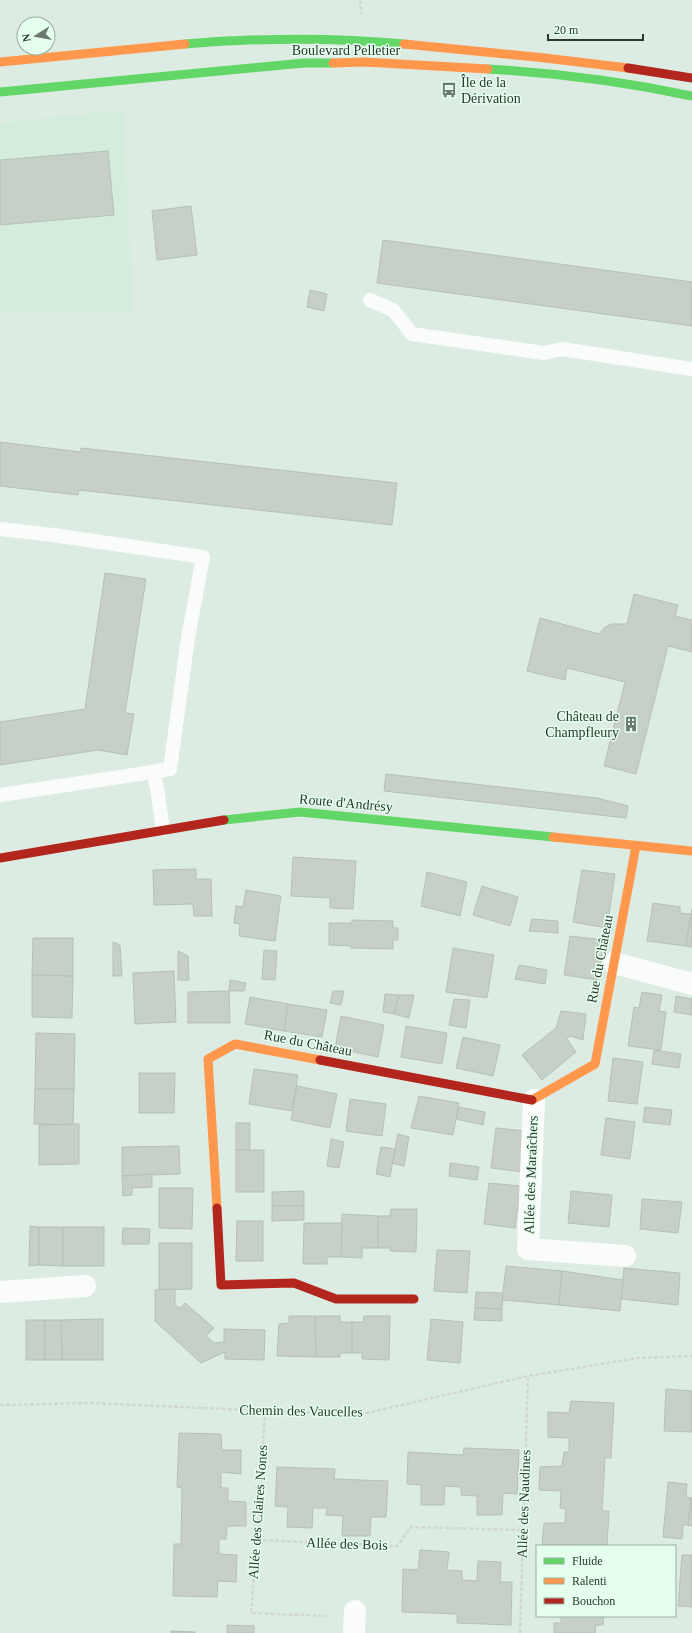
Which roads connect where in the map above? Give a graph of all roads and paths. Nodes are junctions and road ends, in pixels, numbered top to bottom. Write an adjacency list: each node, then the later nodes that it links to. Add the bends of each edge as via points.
1 (0, 62): 2 (street, Boulevard Pelletier, via 150,47 266,40 364,40 536,56)
2 (692, 78)
3 (0, 92): 4 (street, Boulevard Pelletier, via 304,63 364,62 535,72 654,88)
4 (692, 96)
5 (370, 300): 6 (lane, via 393,310 412,334 544,353 562,349)
6 (692, 369)
7 (0, 529): 8 (lane, via 203,557 188,638 170,769)
8 (153, 772): 9 (lane); 10 (lane)
9 (0, 795)
10 (163, 830): 11 (street, Route d'Andrésy, via 300,812); 13 (street, Route d'Andrésy)
11 (636, 846): 12 (street, Route d'Andrésy); 14 (street, Rue du Château)
12 (692, 850)
13 (0, 858)
14 (614, 963): 15 (street); 16 (street, Rue du Château, via 595,1064)
15 (692, 984)
16 (534, 1100): 17 (street, Allée des Maraîchers, via 528,1249); 20 (street, Rue du Château, via 235,1044 208,1059 221,1285 294,1283 336,1299)
17 (625, 1256)
18 (85, 1286): 19 (street)
19 (0, 1292)
20 (414, 1299)
21 (692, 1356): 22 (path, Chemin des Vaucelles, via 638,1358)
22 (528, 1376): 24 (path, Chemin des Vaucelles, via 358,1415); 25 (path, Allée des Naudines)
23 (0, 1405): 24 (path, Chemin des Vaucelles, via 92,1403)
24 (265, 1411): 26 (path, Allée des Claires Nones)
25 (523, 1530): 26 (path, Allée des Bois, via 411,1527 397,1546); 28 (path, Allée des Naudines)
26 (257, 1540): 27 (path, Allée des Claires Nones, via 251,1613)
27 (354, 1620)
28 (520, 1633)

